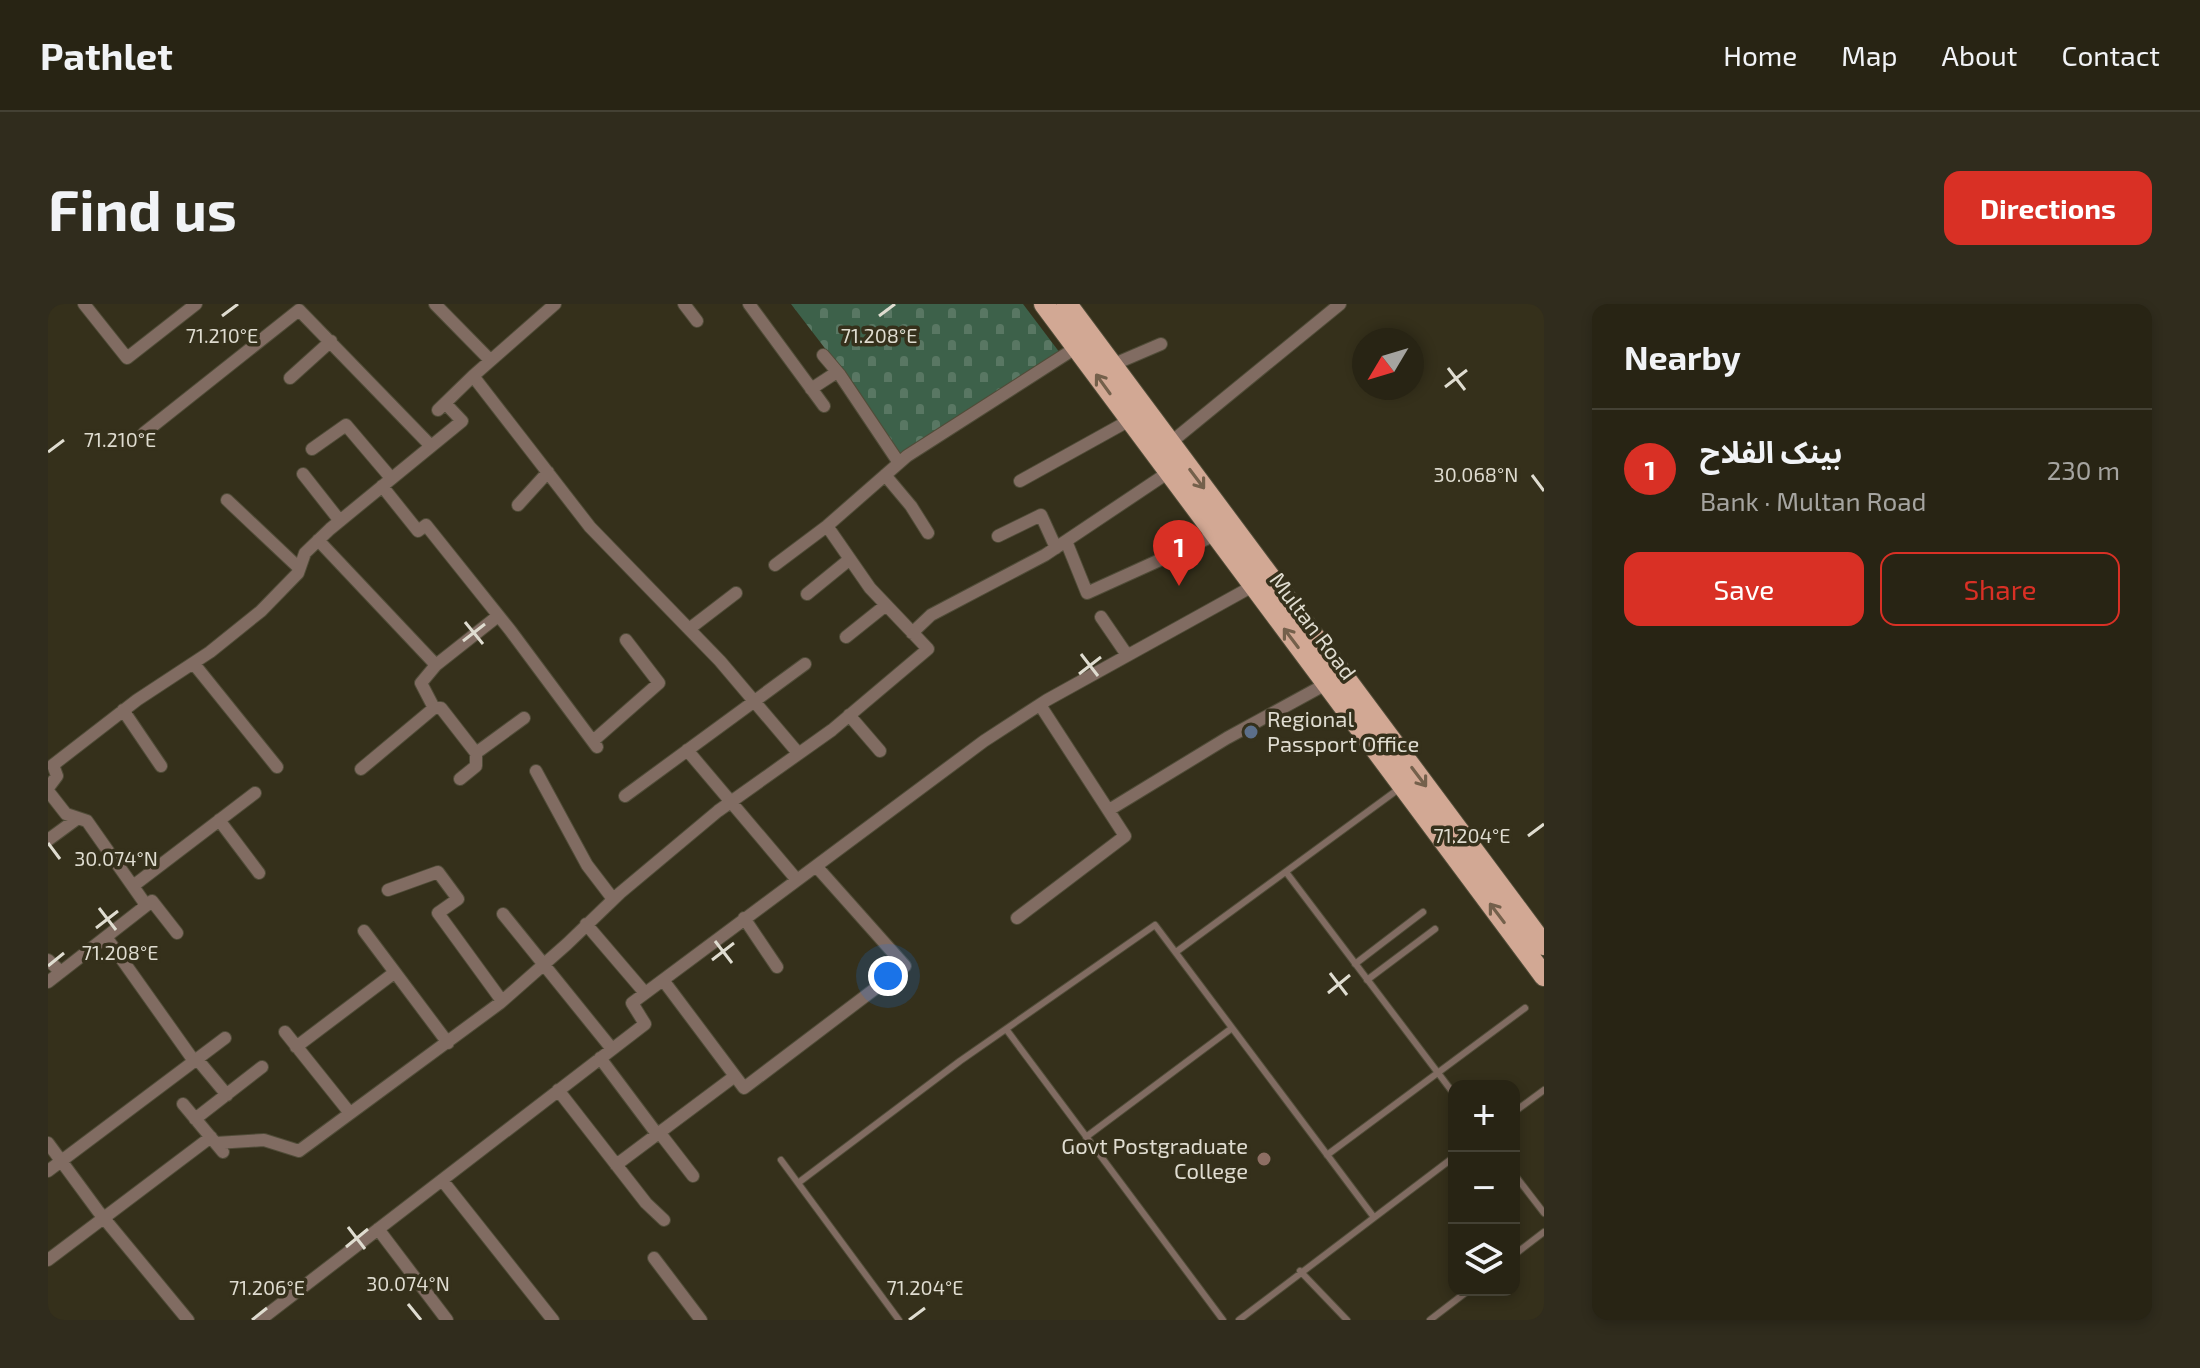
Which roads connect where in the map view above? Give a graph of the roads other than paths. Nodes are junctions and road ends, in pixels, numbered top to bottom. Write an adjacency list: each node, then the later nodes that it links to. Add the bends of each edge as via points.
1 (84, 304): 2 (street, via 127,358)
2 (196, 304)
3 (555, 304): 15 (street)
4 (684, 304): 10 (street)
5 (749, 304): 20 (street)
6 (1044, 304): 13 (main road, Multan Road)
7 (1067, 304): 16 (main road, Multan Road)
8 (436, 305): 15 (street)
9 (1336, 305): 24 (street)
10 (697, 321)
11 (331, 341): 19 (street); 23 (street, via 299,310); 25 (street)
12 (1161, 344): 16 (street)
13 (1077, 347): 22 (main road, Multan Road, one-way to 13); 27 (street)
14 (823, 355): 17 (street)
15 (490, 360): 18 (street)
16 (1112, 365): 24 (main road, Multan Road)
17 (837, 372): 20 (street); 27 (street)
18 (473, 376): 25 (street, via 442,407 462,421); 28 (street)
19 (290, 378)
20 (811, 389): 21 (street)
21 (824, 406)
22 (1130, 420): 29 (main road, Multan Road); 32 (street)
23 (144, 433)
24 (1170, 443): 102 (main road, Multan Road, one-way to 102)
25 (431, 446): 33 (street)
26 (312, 449): 33 (street, via 346,425)
27 (899, 463): 31 (street)
28 (548, 472): 35 (street); 52 (street, via 590,527)
29 (1169, 472): 39 (main road, Multan Road); 42 (street)
30 (303, 474): 36 (street)
31 (885, 475): 37 (street); 38 (street)
32 (1020, 481)
33 (387, 482): 36 (street); 50 (street, via 418,531 426,525)
34 (227, 500): 45 (street)
35 (518, 505)
36 (340, 521): 41 (street)
37 (827, 526): 43 (street); 44 (street)
38 (928, 533)
39 (1215, 535): 42 (street, via 1087,593); 46 (main road, Multan Road)
40 (998, 536): 42 (street, via 1041,515)
41 (318, 540): 45 (street); 59 (street)
42 (1061, 544): 53 (street, via 931,615)
43 (850, 559): 48 (street); 49 (street)
44 (775, 565)
45 (299, 568): 57 (street, via 261,611)
46 (1253, 586): 56 (street); 60 (main road, Multan Road, one-way to 46)
47 (736, 593): 52 (street)
48 (807, 594)
49 (886, 605): 53 (street); 54 (street)
50 (498, 616): 55 (street, via 595,744 659,683); 59 (street)
51 (1101, 617): 56 (street)
52 (689, 629): 61 (street)
53 (912, 633): 65 (street, via 928,649)
54 (846, 637)
55 (626, 640)
56 (1127, 655): 62 (street)
57 (194, 664): 64 (street); 72 (street)
58 (805, 664): 61 (street)
59 (436, 665): 63 (street, via 421,683)
60 (1326, 684): 76 (main road, Multan Road); 81 (street)
61 (753, 702): 67 (street); 70 (street)
62 (1040, 705): 81 (street); 85 (street)
63 (434, 708): 69 (street, via 441,708); 73 (street)
64 (123, 710): 71 (street); 77 (street, via 53,765 57,776)
65 (849, 715): 68 (street); 70 (street)
66 (524, 718): 69 (street)
67 (687, 750): 79 (street); 80 (street)
68 (880, 751)
69 (476, 753): 75 (street, via 476,766)
70 (798, 753): 80 (street)
71 (161, 766)
72 (277, 767)
73 (361, 769)
74 (536, 771): 91 (street, via 587,865)
75 (460, 779)
76 (1403, 786): 86 (lane); 110 (main road, Multan Road, one-way to 76)
77 (48, 789): 82 (street, via 66,814)
78 (255, 793): 83 (street)
79 (625, 796)
80 (730, 802): 88 (street); 91 (street)
81 (1109, 810): 96 (street, via 1125,836)
82 (78, 818): 84 (street); 89 (street, via 87,821)
83 (219, 820): 87 (street); 89 (street)
84 (48, 840)
85 (816, 866): 88 (street); 128 (street, via 905,966 744,1088)
86 (1286, 872): 103 (lane); 106 (lane)
87 (259, 873)
88 (797, 880): 95 (street)
89 (133, 886): 92 (street)
90 (388, 890): 115 (street, via 438,872 458,899 438,913)
91 (613, 899): 97 (street)
92 (146, 905): 100 (street, via 152,901); 101 (street)
93 (1423, 912): 106 (lane)
94 (503, 914): 105 (street)
95 (744, 918): 107 (street); 111 (street)
96 (1017, 918)
97 (586, 924): 105 (street); 114 (street)
98 (1435, 929): 112 (lane)
99 (364, 931): 109 (street)
100 (177, 933)
101 (106, 937): 108 (street); 125 (street)
102 (1544, 945)
103 (1176, 952): 117 (lane); 118 (lane, via 1155,925)
104 (48, 960): 108 (street)
105 (545, 964): 115 (street); 123 (street)
106 (1355, 964): 112 (lane)
107 (777, 967)
108 (61, 972): 113 (street)
109 (394, 973): 121 (street); 122 (street)
110 (1544, 976)
111 (663, 980): 114 (street); 128 (street)
112 (1367, 980): 127 (lane)
113 (48, 982)
114 (645, 993): 123 (street, via 632,1003 645,1024)
115 (502, 1001): 121 (street)
116 (1525, 1008): 127 (lane)
117 (1232, 1028): 138 (lane); 141 (lane)
118 (1006, 1029): 138 (lane); 150 (lane)
119 (285, 1032): 122 (street)
120 (225, 1038): 125 (street)
121 (448, 1043): 135 (street)
122 (296, 1047): 135 (street)
123 (612, 1049): 124 (street)
124 (600, 1058): 130 (street); 137 (street)
125 (195, 1060): 132 (street); 143 (street)
126 (262, 1067): 132 (street)
127 (1438, 1073): 129 (lane); 141 (lane)
128 (735, 1076): 137 (street)
129 (1448, 1086)
130 (558, 1090): 145 (street); 148 (street)
131 (1544, 1090): 134 (lane)
132 (227, 1095): 136 (street)
133 (183, 1104): 136 (street)
134 (1520, 1108)
135 (349, 1112): 140 (street, via 299,1151 264,1140)
136 (195, 1119): 140 (street)
137 (658, 1133): 145 (street); 147 (street)
138 (1086, 1137): 168 (lane)
139 (48, 1143): 143 (street)
140 (217, 1144): 152 (street)
141 (1327, 1155): 153 (lane)
142 (781, 1160): 150 (lane)
143 (61, 1161): 146 (street); 152 (street)
144 (1448, 1161): 153 (lane)
145 (616, 1165): 154 (street)
146 (48, 1171)
147 (693, 1176)
148 (442, 1180): 155 (street); 165 (street)
149 (1520, 1182): 151 (lane)
150 (798, 1183): 167 (lane)
151 (1544, 1213)
152 (103, 1216): 159 (street); 162 (street)
153 (1373, 1216): 160 (lane)
154 (664, 1220)
155 (378, 1229): 163 (street); 164 (street)
156 (1544, 1232): 157 (lane)
157 (1520, 1250)
158 (654, 1258): 166 (street)
159 (48, 1260)
160 (1300, 1271): 169 (lane); 170 (lane)
161 (1461, 1296): 171 (lane)
162 (188, 1320)
163 (260, 1320)
164 (447, 1320)
165 (553, 1320)
166 (701, 1320)
167 (899, 1320)
168 (1223, 1320)
169 (1239, 1320)
170 (1347, 1320)
171 (1430, 1320)

